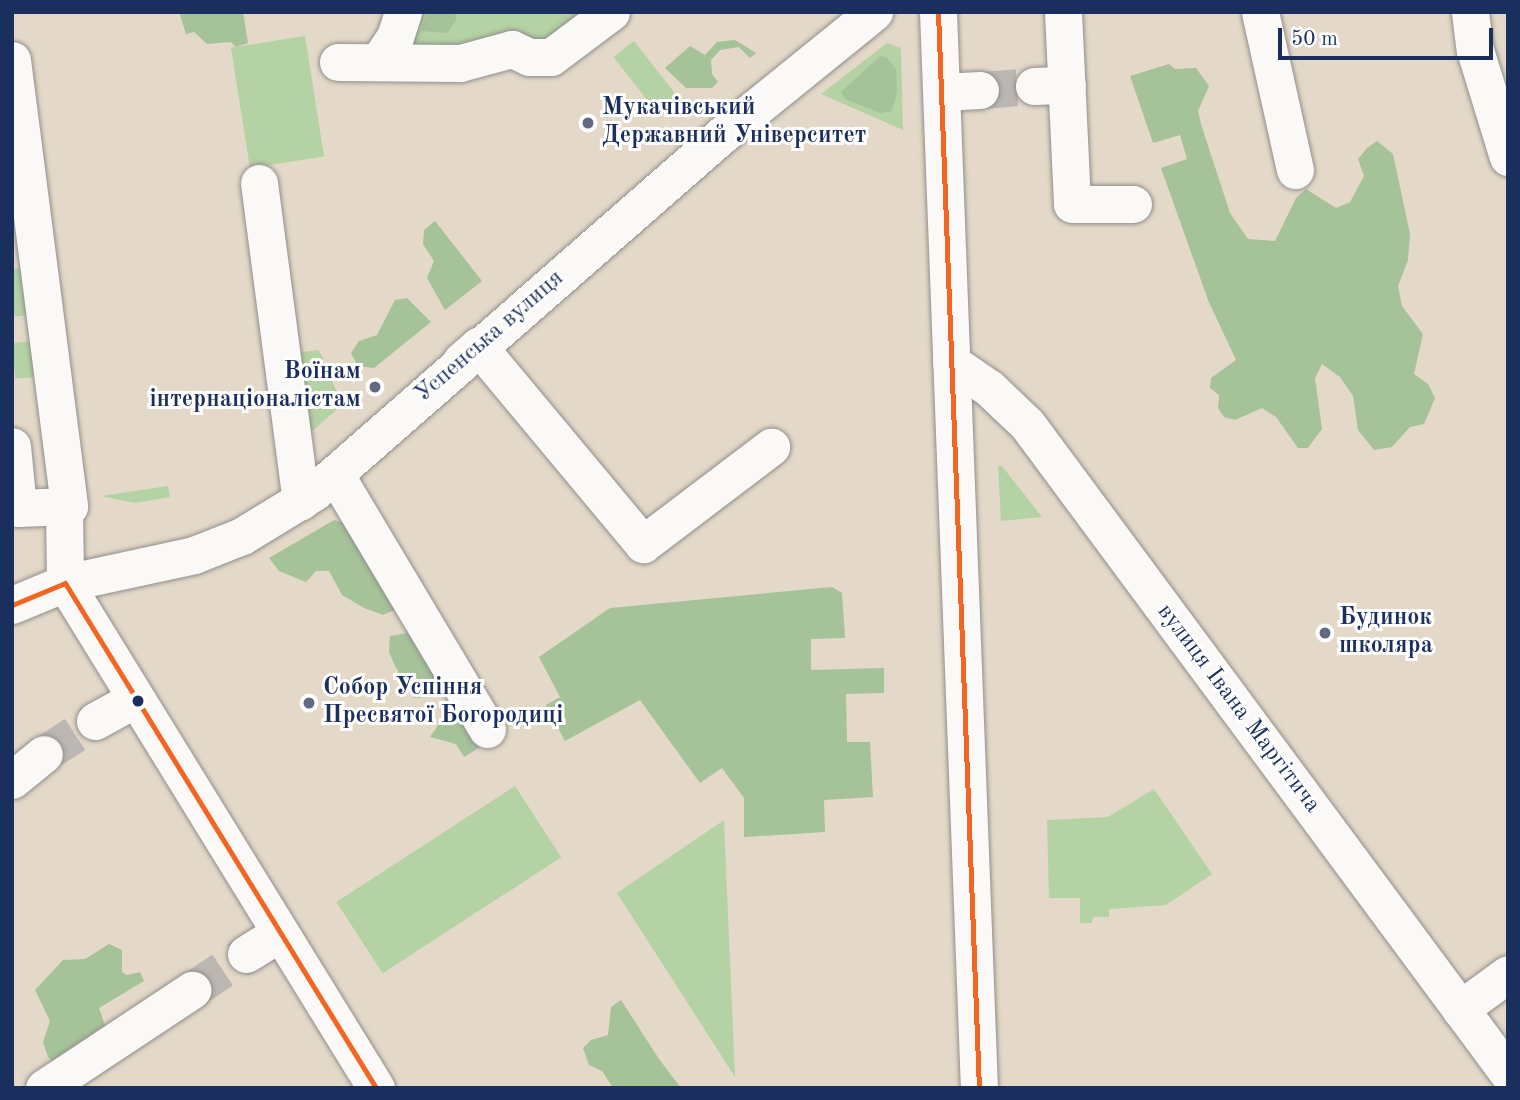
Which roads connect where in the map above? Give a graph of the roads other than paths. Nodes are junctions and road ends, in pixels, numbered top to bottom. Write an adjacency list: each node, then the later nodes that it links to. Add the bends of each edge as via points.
1 (402, 12): 10 (street, via 395,37)
2 (611, 12): 10 (street, via 551,57 529,57 512,49 460,63)
3 (938, 12): 12 (street)
4 (1063, 12): 16 (street, via 1050,85 1072,204)
5 (1260, 12): 14 (street)
6 (1470, 12): 13 (street, via 1475,50)
7 (853, 18): 17 (street, Успенська вулиця)
8 (12, 60): 25 (street, via 69,506)
9 (338, 62): 10 (street)
10 (378, 62)
11 (980, 90): 12 (street)
12 (942, 92): 18 (street)
13 (1508, 157)
14 (1295, 170)
15 (259, 183): 24 (street)
16 (1133, 204)
17 (478, 346): 22 (street, via 643,544); 23 (street, Успенська вулиця)
18 (951, 362): 19 (street); 20 (street, вулиця Івана Маргітича, via 989,388)
19 (953, 411): 20 (street, via 1000,415); 41 (street)
20 (1027, 424): 37 (street, вулиця Івана Маргітича)
21 (12, 446): 25 (street, via 18,508)
22 (771, 447)
23 (342, 467): 24 (street, Успенська вулиця); 30 (street)
24 (301, 501): 26 (street, Успенська вулиця, via 242,536 194,555)
25 (64, 509): 26 (street)
26 (65, 583): 27 (street, Успенська вулиця); 28 (street)
27 (12, 605)
28 (135, 699): 29 (street); 33 (street)
29 (95, 721)
30 (488, 729)
31 (44, 754): 32 (street)
32 (12, 780)
33 (279, 933): 34 (street); 40 (street)
34 (246, 954)
35 (1508, 974): 37 (street)
36 (192, 990): 39 (street)
37 (1460, 1009): 38 (street, вулиця Івана Маргітича)
38 (1508, 1073)
39 (44, 1088)
40 (376, 1088)
41 (979, 1088)

